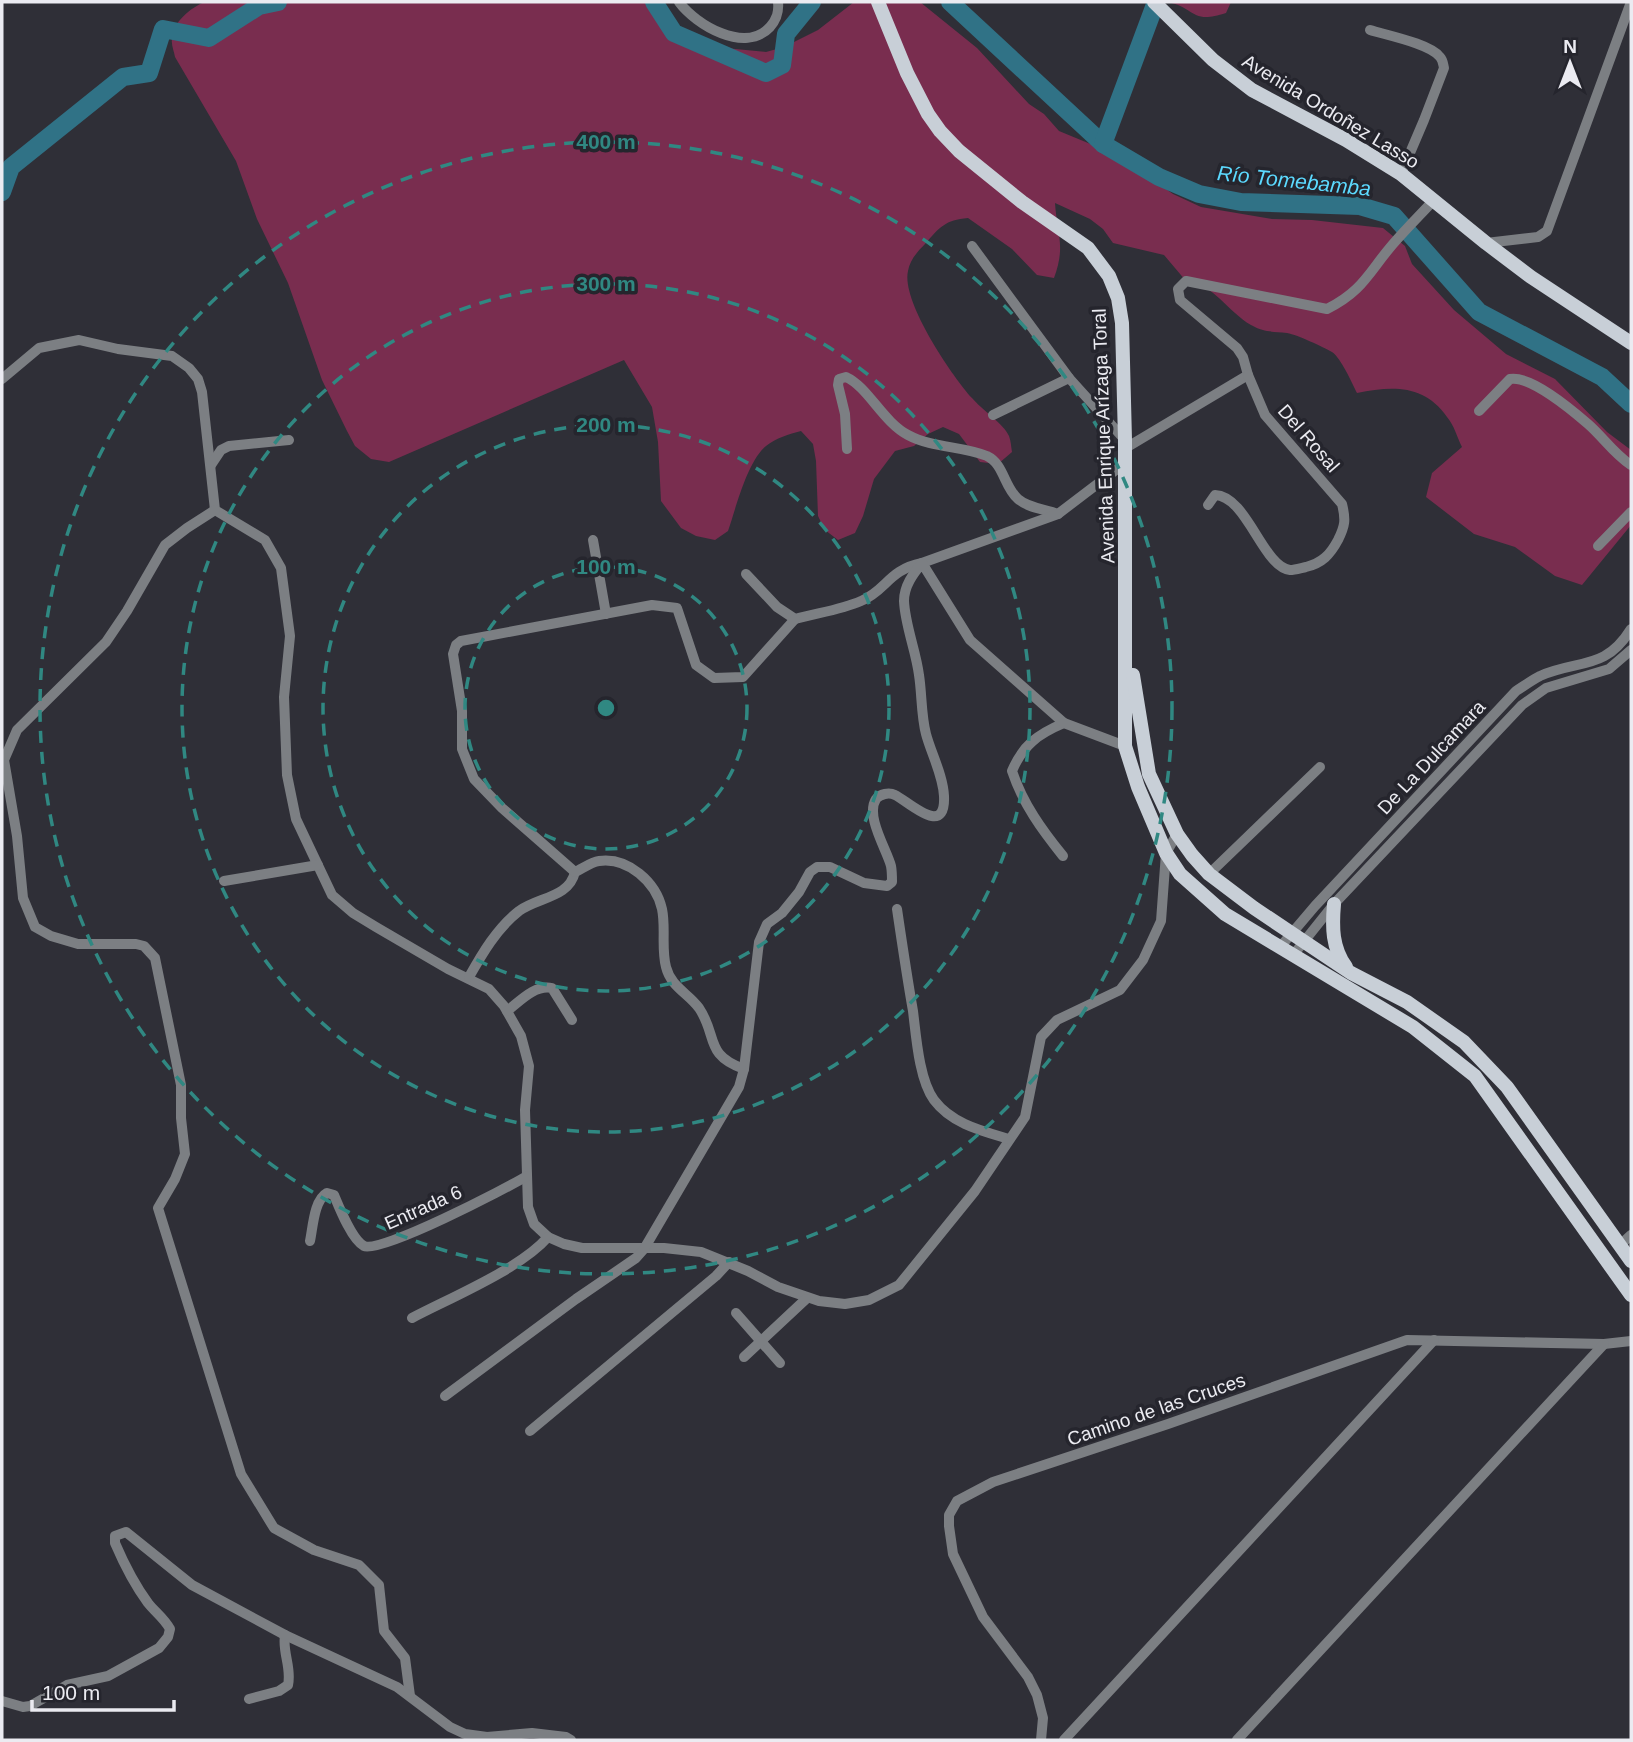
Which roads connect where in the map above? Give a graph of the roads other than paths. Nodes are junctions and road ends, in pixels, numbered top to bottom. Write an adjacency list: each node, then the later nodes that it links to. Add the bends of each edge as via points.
1 (679, 2): 2 (street, via 697,19 731,37 748,38 761,34 776,20)
2 (778, 2)
3 (877, 2): 19 (main road, Avenida Enrique Arízaga Toral, via 908,74 940,131 1022,202 1088,248 1109,276 1122,323)
4 (1154, 2): 7 (main road, Avenida Ordoñez Lasso, via 1213,60 1252,90)
5 (1631, 2): 9 (street, via 1548,232)
6 (1370, 30): 7 (street, via 1430,49 1443,61)
7 (1401, 174): 8 (main road, Avenida Ordoñez Lasso)
8 (1434, 200): 9 (main road, Avenida Ordoñez Lasso); 12 (street, Del Rosal, via 1363,283 1347,299 1326,309 1186,281 1178,289 1180,300 1237,348)
9 (1486, 243): 11 (main road, Avenida Ordoñez Lasso)
10 (972, 246): 13 (street)
11 (1631, 344)
12 (1248, 375): 19 (street); 22 (street, Del Rosal, via 1265,415 1342,505 1346,523 1330,556 1291,570 1281,567 1227,498 1215,495)
13 (1069, 378): 16 (street); 19 (street)
14 (2, 379): 20 (street, via 39,348 79,340 172,356 198,379)
15 (1479, 411): 21 (street, via 1510,379 1523,379 1579,416)
16 (993, 415)
17 (289, 440): 20 (street, via 229,446)
18 (847, 449): 25 (street, via 838,385 839,379 846,377 908,435 987,456 1020,502)
19 (1125, 451): 25 (street); 32 (main road, Avenida Enrique Arízaga Toral)
20 (211, 465): 23 (street)
21 (1631, 465)
22 (1208, 505)
23 (215, 510): 41 (street, via 265,540 281,568 290,636 284,697 288,775 296,819); 77 (street, via 165,545 106,642 17,730 4,760 23,898 35,927 51,936 78,944 136,944 155,958 181,1085 185,1154 158,1208 241,1474 274,1528 314,1550 359,1566 379,1585 384,1631 405,1658)
24 (1631, 512): 27 (street)
25 (1058, 514): 28 (street)
26 (593, 540): 30 (street)
27 (1598, 546)
28 (922, 563): 31 (street, via 897,571 862,601); 35 (street, via 970,640); 54 (street, via 910,580 904,602 925,731 944,795 942,809 924,815 894,794 883,794 873,809 877,834 892,868 892,882 878,886 830,867 817,867 782,913 766,924 756,951)
29 (746, 574): 31 (street)
30 (606, 614): 31 (street, via 652,605 677,608 696,665 714,678 743,677); 42 (street, via 461,641 453,654 462,711 462,749 474,779)
31 (795, 619)
32 (1127, 629): 36 (main road, Avenida Enrique Arízaga Toral); 38 (main road, Avenida Enrique Arízaga Toral, via 1149,774)
33 (1631, 629): 47 (street, De La Dulcamara, via 1611,653 1539,677 1516,691)
34 (1631, 650): 45 (street, De La Dulcamara, via 1609,669 1546,688 1522,705)
35 (1064, 723): 36 (street); 40 (street, via 1025,747 1012,771 1025,803)
36 (1125, 746): 39 (main road, Avenida Enrique Arízaga Toral)
37 (1320, 766): 43 (street)
38 (1177, 834): 39 (street); 43 (main road, Avenida Enrique Arízaga Toral)
39 (1166, 853): 49 (main road, Avenida Enrique Arízaga Toral, via 1180,874 1225,914); 55 (street, via 1161,921 1143,960 1120,990 1057,1020 1041,1037 1025,1117)
40 (1063, 856)
41 (318, 865): 44 (street); 51 (street, via 332,895 353,913)
42 (575, 872): 51 (street, via 566,890 508,920); 54 (street, via 598,861 617,863 633,868 652,885 662,907 664,959 673,983 699,1009 714,1048 728,1063)
43 (1209, 874): 47 (main road, Avenida Enrique Arízaga Toral)
44 (224, 881)
45 (1334, 904): 48 (street, De La Dulcamara); 50 (main road, via 1336,949)
46 (897, 909): 55 (street, via 927,1089 934,1101 969,1128)
47 (1291, 933): 48 (main road, Avenida Enrique Arízaga Toral); 49 (street, De La Dulcamara)
48 (1304, 942): 49 (street, De La Dulcamara); 50 (main road, Avenida Enrique Arízaga Toral)
49 (1287, 950): 64 (main road, Avenida Enrique Arízaga Toral, via 1413,1027 1475,1076)
50 (1351, 973): 60 (main road, Avenida Enrique Arízaga Toral, via 1407,1002 1464,1042 1489,1066)
51 (469, 978): 52 (street, via 489,989)
52 (507, 1011): 53 (street, via 544,986 552,988); 56 (street, via 521,1036 529,1066)
53 (572, 1020)
54 (744, 1069): 61 (street, via 739,1087)
55 (1009, 1139): 65 (street, via 975,1191 899,1285 869,1300 845,1304)
56 (527, 1176): 58 (street, via 528,1208 534,1224); 59 (street, Entrada 6, via 422,1228 368,1247 356,1239 334,1195 327,1193 318,1204)
57 (1631, 1235): 60 (street)
58 (548, 1237): 61 (street, via 582,1248); 67 (street, via 519,1262)
59 (310, 1241)
60 (1620, 1245): 62 (main road, Avenida Enrique Arízaga Toral)
61 (645, 1249): 63 (street, via 701,1252); 74 (street)
62 (1631, 1261)
63 (729, 1262): 65 (street); 75 (street)
64 (1631, 1294)
65 (807, 1298): 68 (street)
66 (736, 1313): 68 (street)
67 (412, 1318)
68 (762, 1340): 72 (street); 73 (street)
69 (1434, 1340): 71 (street, Camino de las Cruces); 82 (street, Camino de las Cruces, via 1407,1340 993,1482 957,1501 948,1526 953,1554 983,1617 1037,1695 1043,1718); 83 (street)
70 (1631, 1341): 71 (street, Camino de las Cruces)
71 (1604, 1344): 84 (street)
72 (744, 1357)
73 (780, 1363)
74 (445, 1396)
75 (530, 1431)
76 (285, 1635): 77 (street); 78 (street, via 288,1685); 79 (street, via 192,1585 126,1532 119,1533 115,1543 134,1583 170,1629 165,1642 108,1676 67,1685 30,1706)
77 (410, 1696): 80 (street)
78 (249, 1699)
79 (2, 1701)
80 (463, 1737): 81 (street, via 532,1733)
81 (571, 1740)
82 (1041, 1740)
83 (1064, 1740)
84 (1237, 1740)

